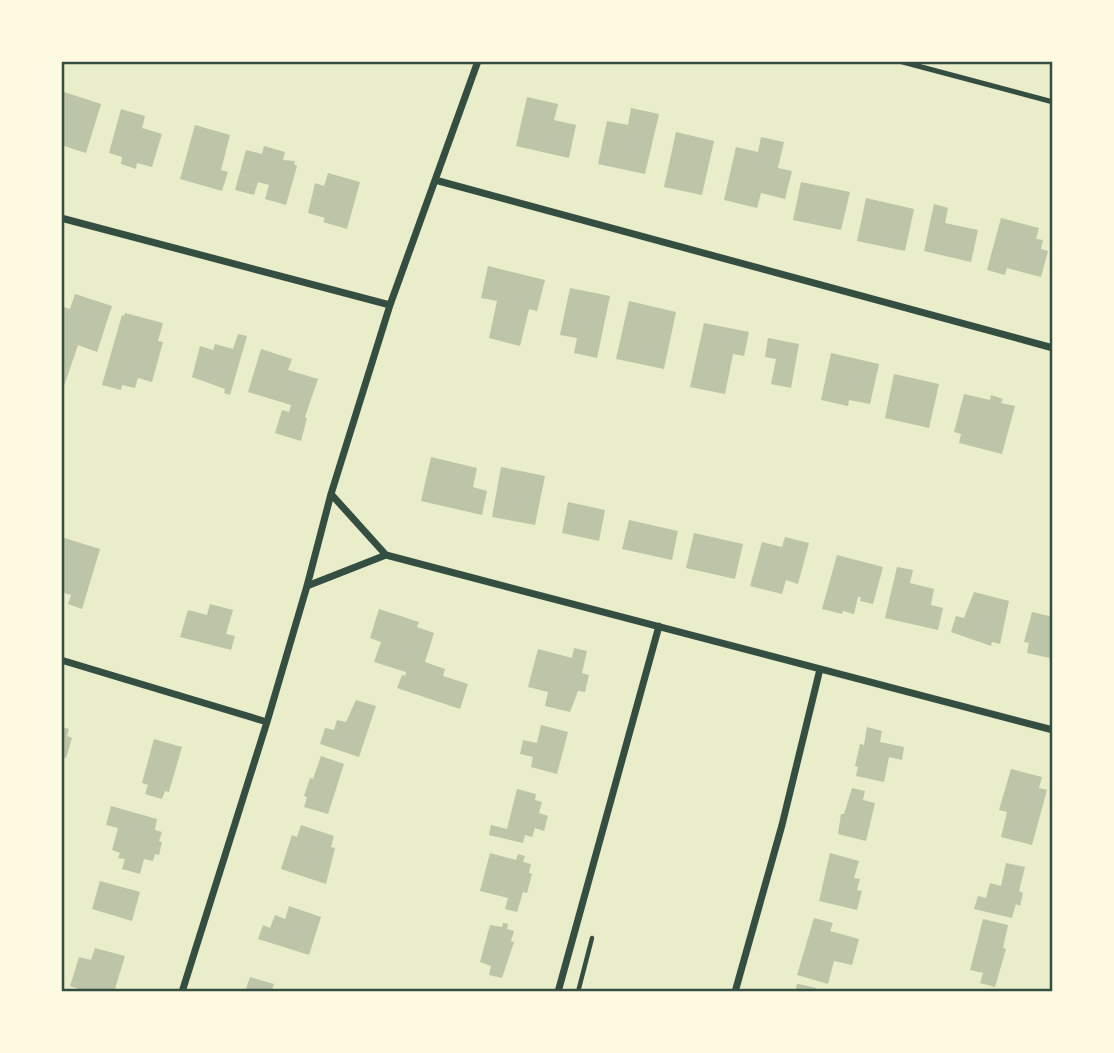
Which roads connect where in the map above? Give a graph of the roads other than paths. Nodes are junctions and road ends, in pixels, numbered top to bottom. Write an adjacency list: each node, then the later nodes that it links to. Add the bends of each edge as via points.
1 (478, 61): 4 (street)
2 (898, 61): 3 (lane)
3 (1053, 102)
4 (435, 180): 6 (street); 7 (street)
5 (61, 218): 6 (street)
6 (390, 306): 8 (street)
7 (1053, 348)
8 (331, 494): 9 (street); 10 (street)
9 (386, 555): 10 (street); 11 (street)
10 (307, 586): 14 (street)
11 (659, 626): 13 (street); 17 (street)
12 (61, 660): 14 (street)
13 (820, 669): 15 (street); 18 (street)
14 (267, 722): 16 (street)
15 (1053, 730)
16 (182, 992)
17 (558, 992)
18 (735, 992)

